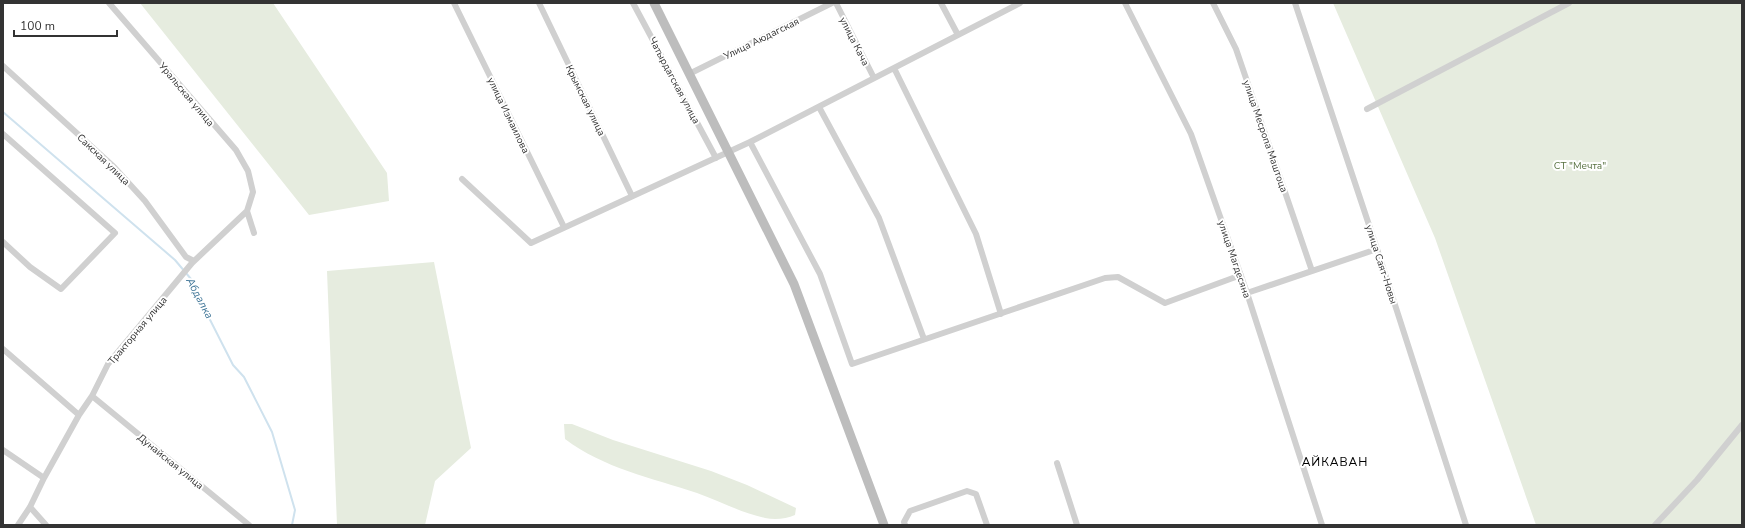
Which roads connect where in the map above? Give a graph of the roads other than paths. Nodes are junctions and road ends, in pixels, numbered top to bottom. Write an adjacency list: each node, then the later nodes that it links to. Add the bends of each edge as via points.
1 (109, 3): 26 (street, Уральская улица, via 236,150 248,171)
2 (454, 3): 29 (street, улица Измаилова)
3 (539, 3): 27 (street, Крымская улица)
4 (633, 3): 24 (street, Чатырдагская улица)
5 (654, 3): 17 (main road)
6 (832, 3): 17 (street, Улица Аюдагская)
7 (836, 3): 18 (street, улица Кача)
8 (941, 3): 14 (street)
9 (1020, 3): 14 (street)
10 (1125, 3): 35 (street, улица Магдесяна, via 1191,134)
11 (1213, 3): 34 (street, улица Месропа Маштоца, via 1236,49)
12 (1295, 3): 32 (street, улица Саят-Новы)
13 (1570, 3): 20 (street)
14 (958, 36): 16 (street)
15 (3, 66): 33 (street, Сакская улица, via 114,166 145,201 186,257)
16 (894, 68): 18 (street); 37 (street, via 976,234)
17 (689, 74): 23 (main road)
18 (874, 78): 19 (street)
19 (818, 107): 22 (street); 38 (street, via 879,218)
20 (1367, 109)
21 (3, 134): 31 (street, via 116,233 61,289)
22 (750, 142): 23 (street); 38 (street, via 820,274 852,364)
23 (729, 152): 24 (street); 51 (main road, via 794,284)
24 (716, 158): 27 (street)
25 (462, 179): 29 (street, via 530,243)
26 (253, 192): 28 (street, Тракторная улица)
27 (632, 196): 29 (street)
28 (247, 211): 30 (street); 33 (street, Тракторная улица)
29 (564, 227)
30 (254, 233)
31 (3, 242)
32 (1377, 249): 34 (street); 55 (street, улица Саят-Новы)
33 (193, 262): 40 (street, Тракторная улица, via 108,364)
34 (1312, 271): 36 (street)
35 (1241, 275): 36 (street, улица Магдесяна); 37 (street, via 1165,303 1118,277 1105,278)
36 (1248, 294): 54 (street, улица Магдесяна)
37 (1000, 314): 38 (street)
38 (924, 339)
39 (3, 349): 41 (street)
40 (92, 396): 41 (street, Тракторная улица); 50 (street, Дунайская улица)
41 (79, 415): 45 (street, Тракторная улица)
42 (1742, 425): 56 (street, via 1698,480)
43 (3, 450): 45 (street)
44 (1057, 463): 53 (street)
45 (44, 478): 46 (street, Тракторная улица)
46 (30, 507): 48 (street, Тракторная улица); 49 (street)
47 (904, 523): 52 (street, via 910,512 967,491 976,494)
48 (18, 525)
49 (46, 525)
50 (249, 525)
51 (884, 525)
52 (987, 525)
53 (1077, 525)
54 (1322, 525)
55 (1466, 525)
56 (1655, 525)

